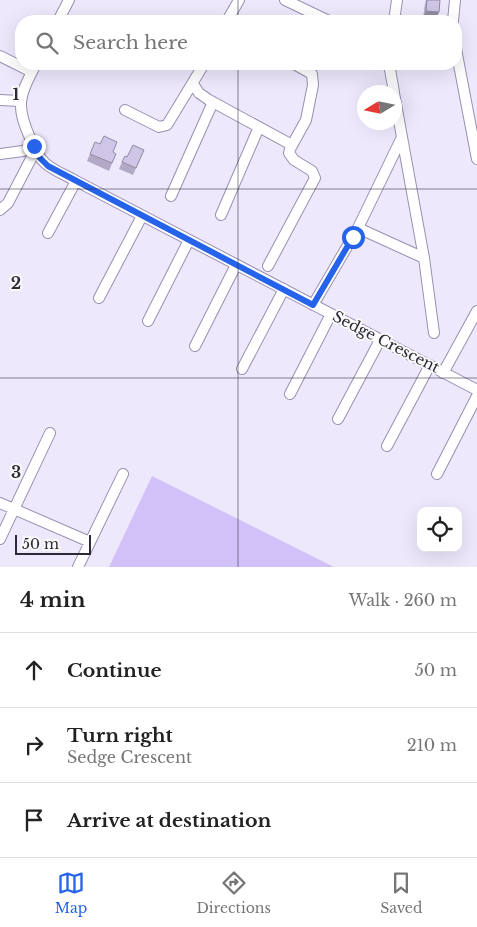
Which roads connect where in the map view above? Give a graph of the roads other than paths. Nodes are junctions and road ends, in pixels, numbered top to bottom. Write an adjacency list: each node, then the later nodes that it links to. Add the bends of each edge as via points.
1 (69, 0): 7 (street)
2 (239, 0): 8 (street)
3 (285, 0): 6 (street)
4 (397, 0): 10 (street)
5 (455, 0): 11 (street)
6 (302, 4): 9 (street)
7 (61, 15)
8 (230, 15)
9 (319, 15)
10 (395, 15)
11 (454, 15)
12 (0, 56): 13 (street)
13 (15, 61)
14 (33, 70): 22 (street)
15 (201, 70): 19 (street)
16 (305, 70): 28 (street, via 313,75 313,82 306,120)
17 (390, 70): 20 (street)
18 (460, 70): 31 (street)
19 (193, 84): 23 (street); 24 (street, via 168,126 159,127)
20 (393, 85)
21 (0, 100): 22 (street)
22 (20, 101): 29 (street, Sedge Crescent, via 22,121)
23 (213, 102): 25 (street); 33 (street)
24 (125, 110)
25 (259, 127): 28 (street); 35 (street)
26 (401, 130): 27 (street)
27 (402, 137): 37 (street); 40 (street)
28 (292, 145): 42 (street, via 290,156 312,171 314,178)
29 (34, 149): 30 (street); 32 (street, Sedge Crescent, via 44,163); 34 (street, via 8,203)
30 (0, 154)
31 (477, 159)
32 (76, 181): 36 (street, Sedge Crescent); 38 (street)
33 (172, 196)
34 (0, 210)
35 (221, 215)
36 (142, 216): 39 (street, Sedge Crescent); 44 (street)
37 (358, 228): 40 (street); 45 (street)
38 (48, 233)
39 (189, 240): 41 (street, Sedge Crescent); 48 (street)
40 (424, 258): 49 (street)
41 (236, 265): 43 (street, Sedge Crescent); 51 (street)
42 (268, 266)
43 (284, 290): 45 (street, Sedge Crescent); 53 (street)
44 (99, 298)
45 (313, 305): 47 (street, Sedge Crescent)
46 (477, 311): 54 (street, Sedge Crescent)
47 (331, 314): 50 (street, Sedge Crescent); 56 (street)
48 (148, 321)
49 (434, 334)
50 (380, 340): 52 (street, Sedge Crescent); 58 (street)
51 (195, 346)
52 (430, 366): 54 (street, Sedge Crescent); 60 (street)
53 (242, 369)
54 (443, 372): 55 (street)
55 (477, 390)
56 (290, 394)
57 (477, 396): 62 (street)
58 (338, 419)
59 (50, 433): 64 (street)
60 (387, 446)
61 (123, 474): 66 (street)
62 (437, 474)
63 (0, 502): 64 (street)
64 (14, 509): 65 (street); 66 (street)
65 (0, 538)
66 (90, 542): 67 (street)
67 (78, 567)

